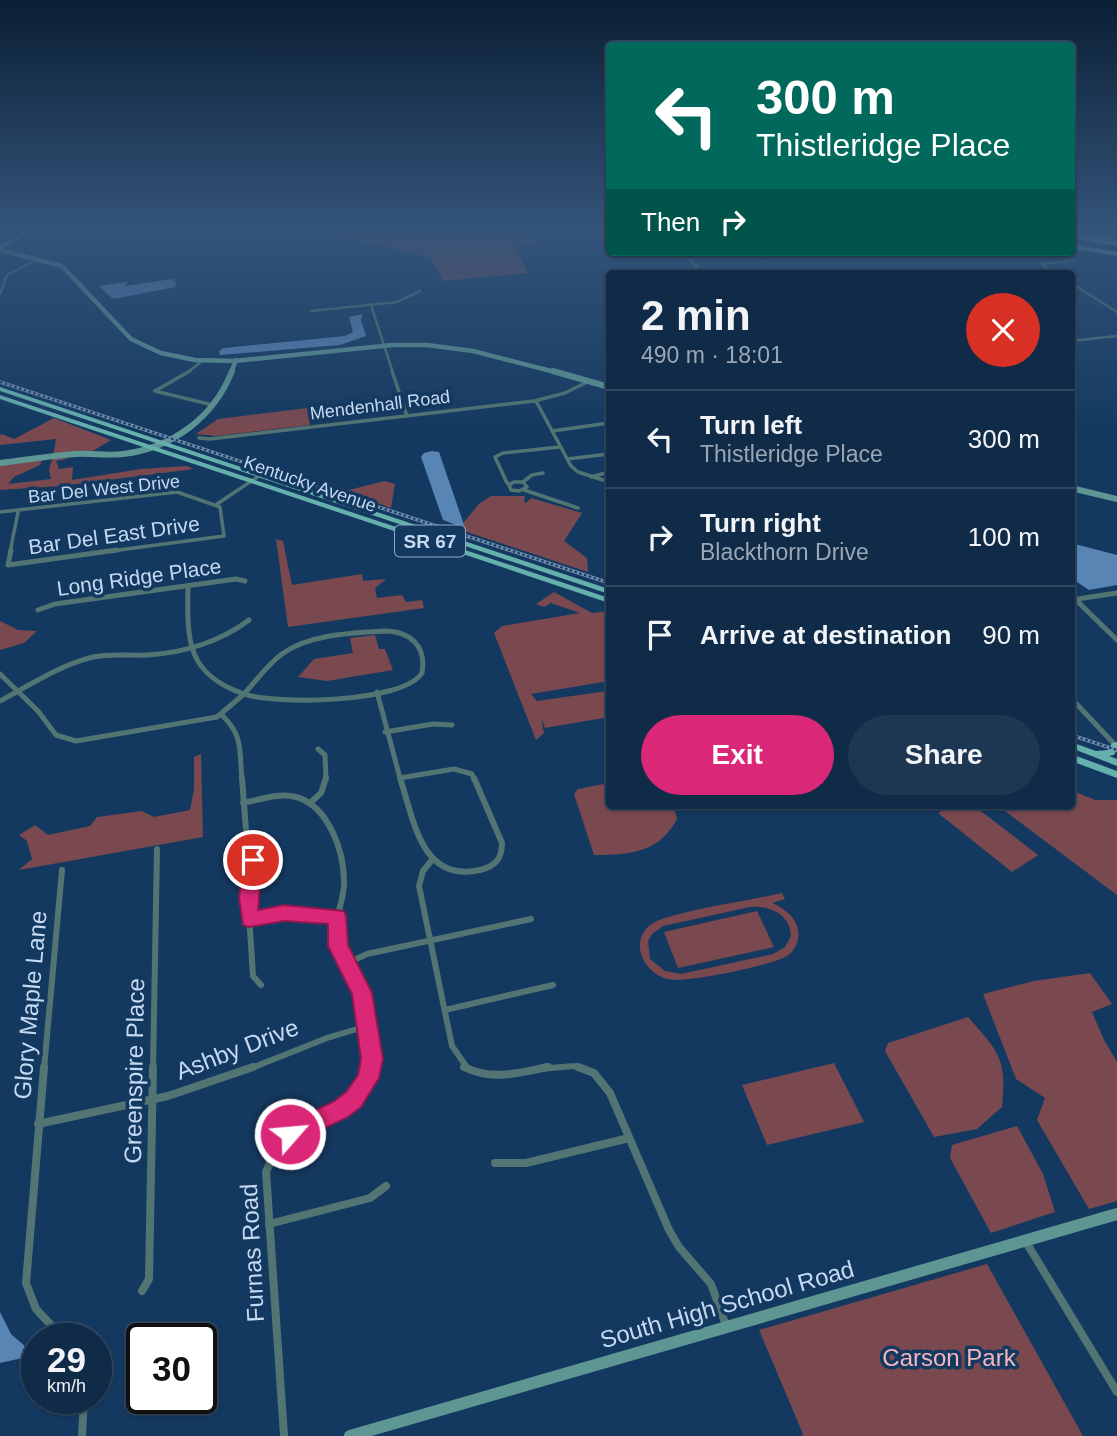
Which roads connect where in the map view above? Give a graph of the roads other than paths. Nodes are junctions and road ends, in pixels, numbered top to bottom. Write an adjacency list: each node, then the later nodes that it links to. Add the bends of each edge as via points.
1 (94, 298): 10 (street, via 137,343 165,354)
2 (407, 298): 4 (street)
3 (1095, 298): 6 (street)
4 (371, 305): 5 (street); 9 (street)
5 (311, 311)
6 (1117, 312)
7 (1117, 336): 8 (street)
8 (1075, 341)
9 (384, 345): 11 (street); 12 (street, via 461,349); 18 (street)
10 (203, 360): 11 (street); 17 (street, via 155,391)
11 (236, 360): 17 (street)
12 (587, 382): 13 (street); 16 (street, Mendenhall Road)
13 (606, 386)
14 (0, 389): 22 (main road, Kentucky Avenue / SR 67)
15 (0, 397): 24 (main road, Kentucky Avenue / SR 67)
16 (536, 401): 18 (street, Mendenhall Road); 20 (street)
17 (215, 405): 22 (street, via 196,424)
18 (407, 416): 21 (street, Mendenhall Road)
19 (606, 423): 20 (street)
20 (552, 431): 23 (street)
21 (200, 438)
22 (160, 443): 24 (street); 30 (main road, Kentucky Avenue / SR 67)
23 (560, 446): 26 (street); 35 (street, via 495,457)
24 (149, 447): 27 (street, via 124,454); 32 (main road, Kentucky Avenue / SR 67)
25 (606, 454): 26 (street)
26 (567, 459): 31 (street, via 573,469)
27 (0, 463)
28 (543, 473): 34 (street)
29 (606, 473): 31 (street)
30 (259, 475): 32 (street); 47 (main road, Kentucky Avenue / SR 67)
31 (591, 477): 33 (street)
32 (251, 481): 39 (street); 49 (main road, Kentucky Avenue / SR 67)
33 (606, 481)
34 (523, 482): 35 (street); 36 (street, via 527,485)
35 (510, 484): 36 (street, via 511,489)
36 (524, 489): 40 (street)
37 (1075, 489): 38 (street)
38 (1117, 499)
39 (217, 504): 42 (street, Bar Del West Drive, via 177,492); 43 (street)
40 (578, 508)
41 (0, 512): 42 (street, Bar Del West Drive)
42 (18, 512): 44 (street)
43 (224, 536): 44 (street, Bar Del East Drive)
44 (8, 565)
45 (245, 581): 46 (street, Long Ridge Place)
46 (188, 586): 52 (street, Long Ridge Place); 55 (street)
47 (606, 591)
48 (1117, 593): 50 (street)
49 (606, 600)
50 (1075, 600)
51 (1075, 602): 54 (street)
52 (38, 610)
53 (249, 620): 55 (street, via 238,630)
54 (1117, 640)
55 (190, 647): 57 (street, via 154,655 89,658); 59 (street, via 206,672)
56 (0, 674): 57 (street)
57 (18, 692): 60 (street); 62 (street, via 56,735 71,741)
58 (377, 692): 59 (street, via 305,702); 59 (street, via 418,679 424,666 409,636 386,630 299,644 287,650); 64 (street)
59 (244, 694): 62 (street)
60 (0, 701)
61 (1075, 702): 66 (street)
62 (221, 715): 73 (street, via 238,733)
63 (452, 725): 64 (street)
64 (385, 732): 72 (street)
65 (1075, 746): 68 (main road)
66 (1116, 746): 68 (main road, via 1111,753)
67 (318, 749): 74 (street, via 326,755 328,783 323,794)
68 (1096, 754): 70 (main road)
69 (1075, 759): 71 (main road)
70 (1117, 763)
71 (1117, 775)
72 (400, 778): 76 (street); 76 (street, via 454,769 470,773 503,847 496,863 474,871 453,870)
73 (243, 803): 74 (street, via 290,796); 79 (street, via 253,860)
74 (310, 803): 78 (street, Furnas Road, via 329,828 342,865 343,893)
75 (157, 849): 87 (street, Greenspire Place)
76 (432, 860): 81 (street, via 419,886)
77 (62, 870): 88 (street, Glory Maple Lane)
78 (337, 916): 79 (street, via 284,913); 82 (street, Furnas Road, via 336,938)
79 (249, 919): 83 (street, via 253,976)
80 (531, 919): 81 (street)
81 (430, 941): 82 (street); 85 (street)
82 (345, 964): 86 (street, Furnas Road, via 358,982)
83 (261, 985)
84 (553, 985): 85 (street)
85 (445, 1010): 89 (street, via 454,1051 467,1069 500,1078 560,1064 585,1068 608,1087)
86 (367, 1026): 87 (street, Ashby Drive, via 323,1037 222,1079); 93 (street, Furnas Road, via 372,1059 360,1092 341,1109 290,1134 273,1153 266,1172)
87 (154, 1099): 88 (street, Ashby Drive); 95 (street, Greenspire Place, via 149,1279)
88 (38, 1124): 96 (street, Glory Maple Lane, via 25,1291)
89 (629, 1138): 90 (street, via 526,1164); 97 (street, via 669,1230 711,1284)
90 (495, 1163)
91 (386, 1186): 93 (street, via 370,1198)
92 (1117, 1214): 94 (street, South High School Road)
93 (269, 1224): 101 (street, Furnas Road)
94 (1025, 1241): 97 (street, South High School Road); 98 (street)
95 (142, 1291)
96 (48, 1323)
97 (727, 1328): 102 (street, South High School Road)
98 (1117, 1392)
99 (83, 1414): 100 (street)
100 (82, 1436)
101 (284, 1436)
102 (350, 1436)

